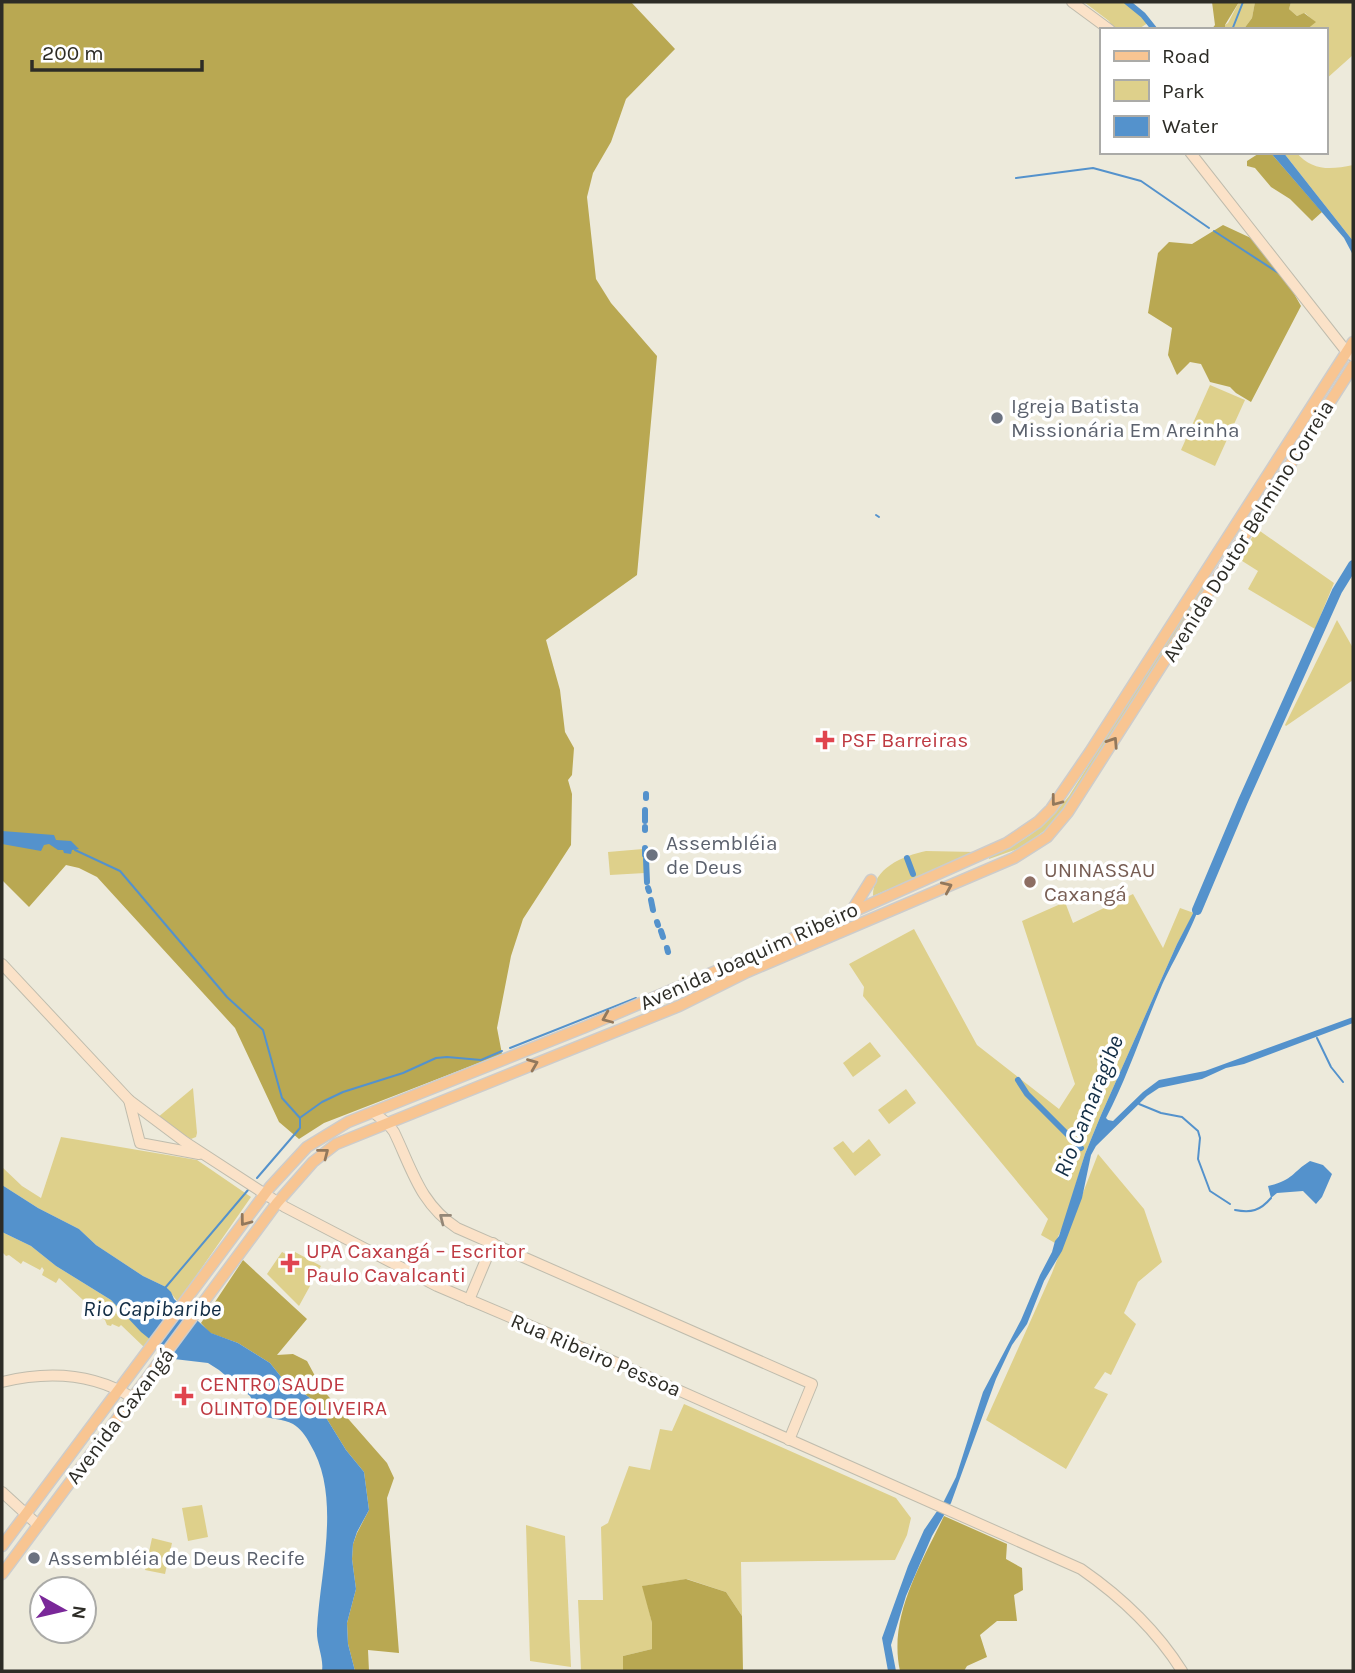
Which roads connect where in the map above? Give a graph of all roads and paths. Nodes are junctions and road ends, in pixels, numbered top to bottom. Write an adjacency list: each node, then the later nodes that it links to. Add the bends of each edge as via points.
1 (1072, 2): 2 (main road)
2 (1107, 28)
3 (1192, 154): 5 (main road)
4 (1353, 342): 5 (main road, Avenida Doutor Belmino Correia)
5 (1350, 354): 7 (main road, Avenida Doutor Belmino Correia)
6 (1353, 366): 8 (main road, Avenida Doutor Belmino Correia)
7 (1200, 579): 10 (main road, Avenida Joaquim Ribeiro, one-way to 10, via 1059,799 1038,822 1007,843)
8 (1143, 695): 16 (main road, Avenida Joaquim Ribeiro, one-way to 8, via 679,1006 747,972 1014,858 1059,825)
9 (871, 880): 10 (main road)
10 (851, 912): 13 (main road, Avenida Joaquim Ribeiro, one-way to 13, via 572,1033)
11 (2, 964): 12 (main road, Rua Ribeiro Pessoa)
12 (129, 1100): 14 (main road, Rua Ribeiro Pessoa); 15 (main road)
13 (373, 1112): 16 (main road); 18 (main road, Avenida Joaquim Ribeiro, via 316,1139)
14 (149, 1117): 15 (main road); 17 (main road, Rua Ribeiro Pessoa)
15 (136, 1124): 17 (main road, via 140,1143)
16 (388, 1124): 19 (main road, Avenida Joaquim Ribeiro, one-way to 16, via 313,1162 336,1144); 20 (main road, one-way to 16, via 436,1213)
17 (203, 1154): 18 (main road, Rua Ribeiro Pessoa)
18 (264, 1194): 19 (main road, Rua Ribeiro Pessoa); 21 (main road, Avenida Joaquim Ribeiro, one-way to 21)
19 (277, 1203): 22 (main road, Avenida Joaquim Ribeiro); 23 (main road, Rua Ribeiro Pessoa)
20 (493, 1244): 23 (main road); 27 (main road, via 812,1384)
21 (225, 1247): 25 (main road, Avenida Caxangá)
22 (237, 1258): 26 (main road, Avenida Caxangá)
23 (469, 1300): 27 (main road, Rua Ribeiro Pessoa)
24 (2, 1382): 25 (main road, via 74,1377)
25 (120, 1390): 26 (main road); 29 (main road, Avenida Caxangá)
26 (133, 1398): 30 (main road, Avenida Caxangá)
27 (789, 1440): 33 (main road, Rua Ribeiro Pessoa, via 1081,1569 1156,1636)
28 (2, 1492): 29 (main road)
29 (26, 1514): 30 (main road); 31 (main road, Avenida Caxangá)
30 (38, 1525): 32 (main road, Avenida Caxangá)
31 (2, 1546)
32 (2, 1574)
33 (1182, 1671)

